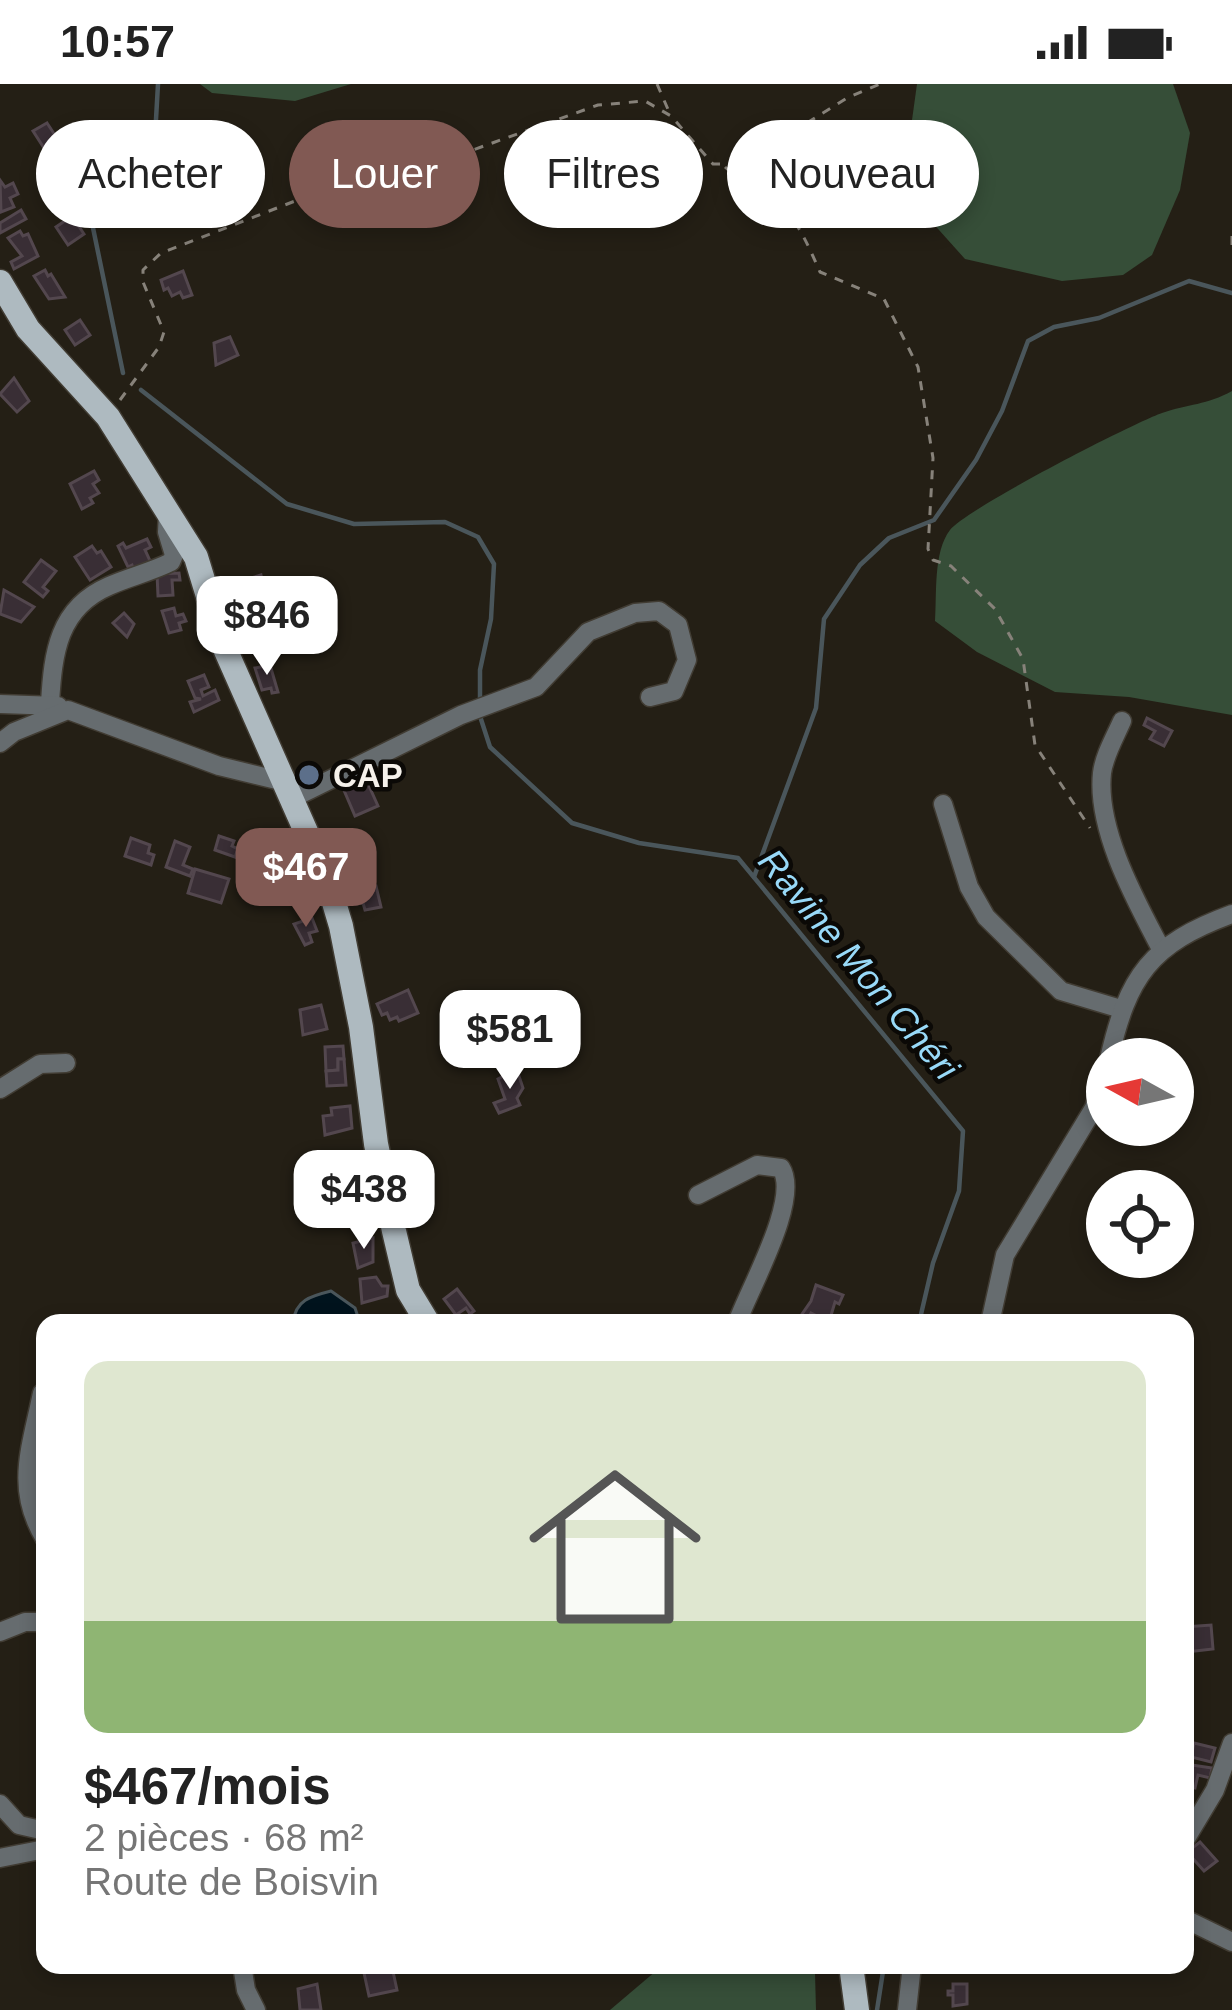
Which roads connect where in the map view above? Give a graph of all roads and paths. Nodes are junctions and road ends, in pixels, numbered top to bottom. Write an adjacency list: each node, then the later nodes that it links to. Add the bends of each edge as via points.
1 (657, 84): 3 (path)
2 (880, 84): 4 (path, via 741,164)
3 (671, 116): 4 (path, via 713,164); 8 (path, via 645,101 598,105 470,151 375,170 161,253 142,282 164,332)
4 (724, 166): 17 (path, via 774,197 820,272 884,299 918,367 932,458 928,549 995,609 1023,659 1035,745)
5 (1232, 236): 6 (path)
6 (1232, 250)
7 (0, 282): 9 (main road, via 28,329 108,417)
8 (128, 390)
9 (169, 510): 12 (street, via 171,562 90,596 63,625 56,642); 15 (main road, via 196,557 222,642)
10 (650, 697): 15 (street, via 674,691 687,660 679,625 649,610 588,632 536,687)
11 (0, 704): 12 (street)
12 (59, 707): 14 (street); 15 (street)
13 (1122, 721): 19 (street, via 1104,764 1104,800 1124,880)
14 (0, 743)
15 (288, 790): 26 (main road, via 341,926 394,1231)
16 (943, 804): 20 (street, via 986,917 1061,991)
17 (1099, 841)
18 (1232, 914): 19 (street)
19 (1161, 949): 20 (street)
20 (1120, 1009): 21 (street)
21 (1114, 1038)
22 (66, 1063): 23 (street, via 40,1064)
23 (0, 1088)
24 (1086, 1121): 28 (street, via 1011,1243)
25 (698, 1195): 27 (street, via 757,1165 787,1176 778,1222)
26 (423, 1314)
27 (741, 1314)
28 (991, 1314)
29 (36, 1425): 30 (street, via 25,1484)
30 (36, 1522)
31 (36, 1622): 32 (street)
32 (0, 1632)
33 (1232, 1743): 35 (street)
34 (0, 1804): 36 (street, via 19,1826)
35 (1194, 1825)
36 (36, 1829)
37 (36, 1851): 38 (street)
38 (0, 1858)
39 (1194, 1923): 40 (street)
40 (1232, 1942)
41 (243, 1974): 44 (street)
42 (852, 1974): 45 (main road)
43 (911, 1974): 46 (street)
44 (256, 2010)
45 (857, 2010)
46 (907, 2010)

